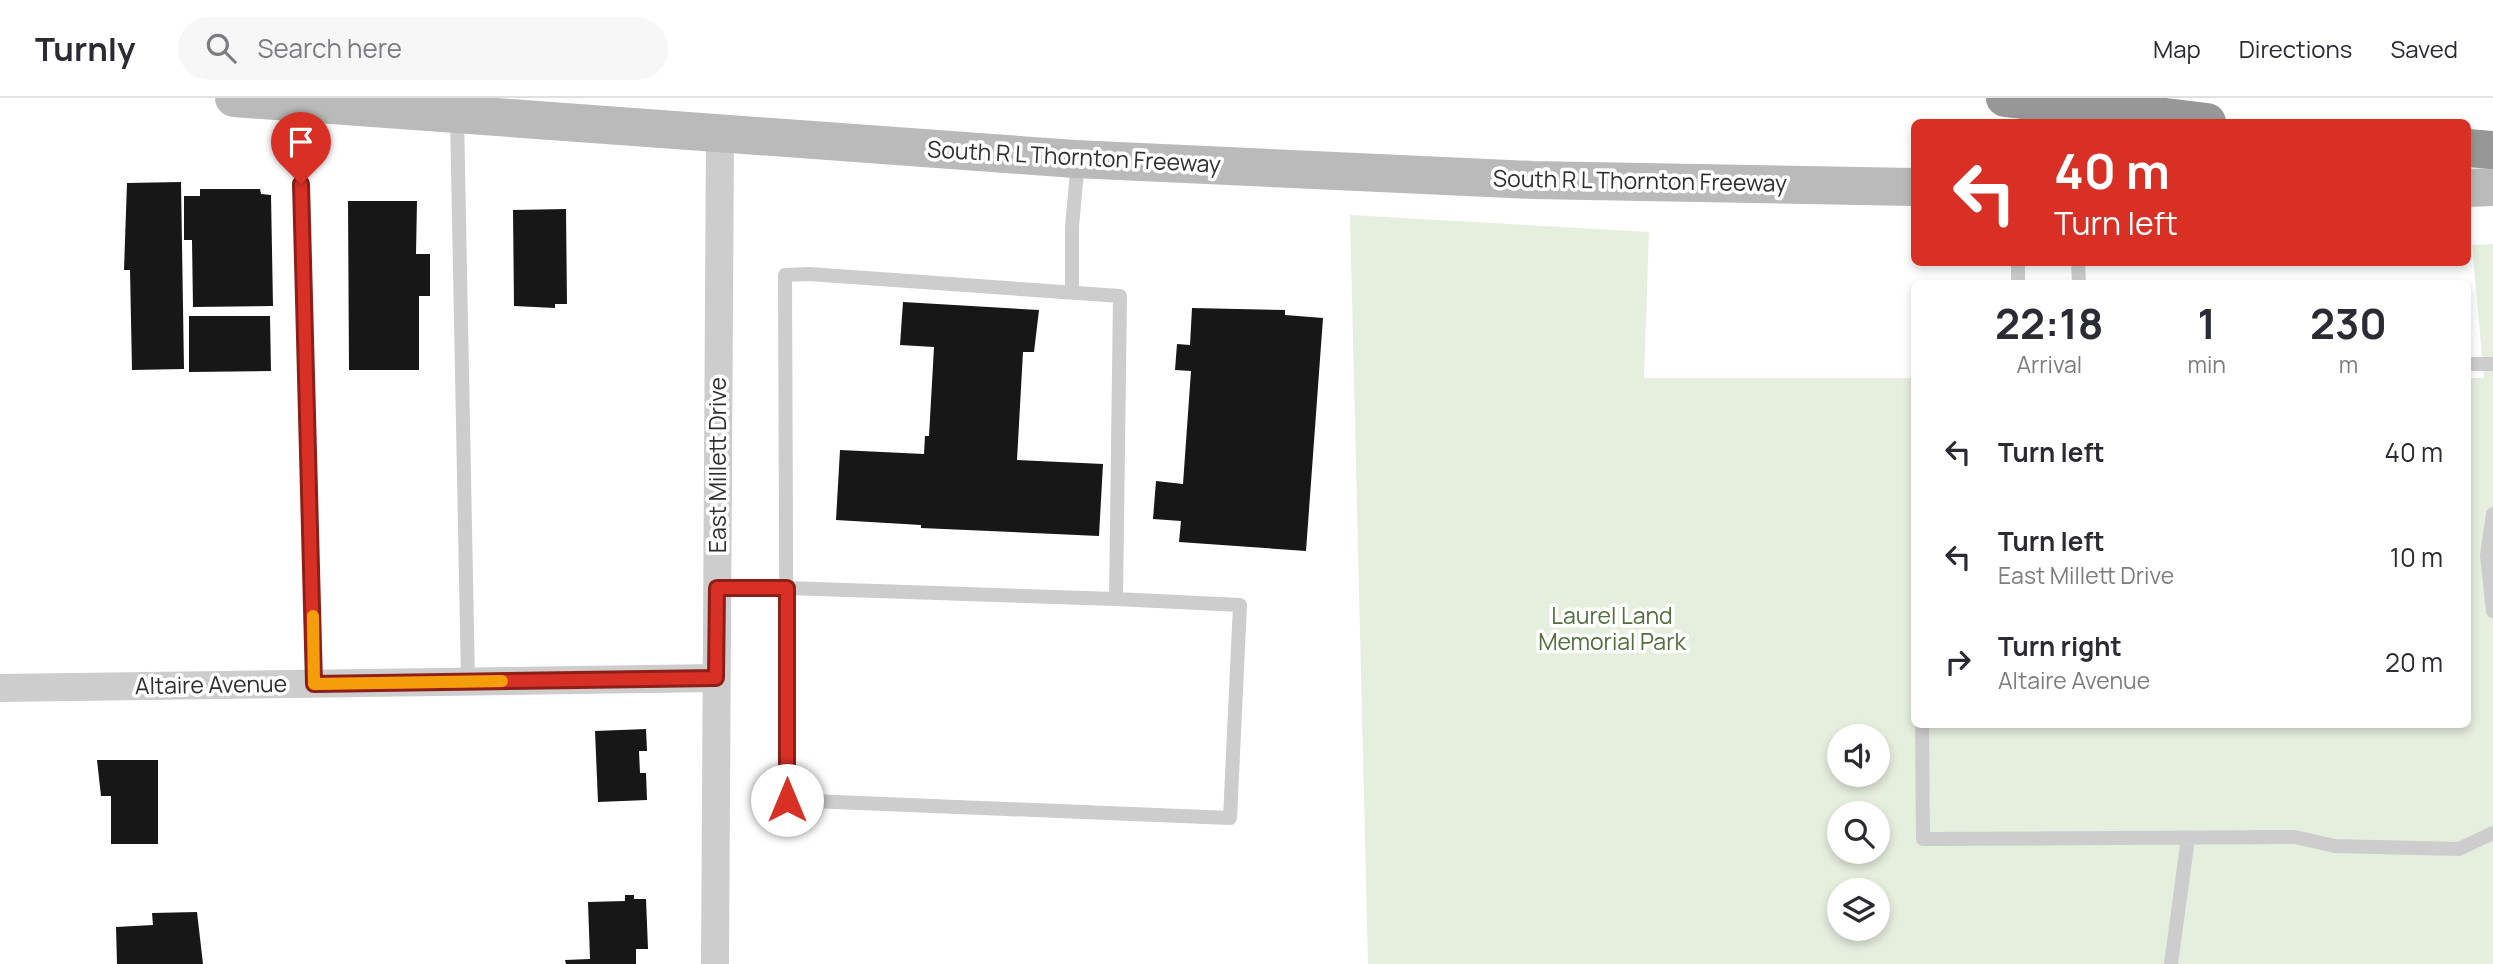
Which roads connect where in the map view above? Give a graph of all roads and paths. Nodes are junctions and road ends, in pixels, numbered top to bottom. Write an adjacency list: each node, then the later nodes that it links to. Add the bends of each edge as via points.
1 (234, 98): 3 (main road, South R L Thornton Freeway)
2 (2005, 98): 5 (highway)
3 (299, 103): 4 (main road, South R L Thornton Freeway); 23 (lane)
4 (457, 114): 6 (main road, South R L Thornton Freeway); 22 (lane)
5 (2182, 119)
6 (720, 134): 9 (main road, South R L Thornton Freeway); 17 (street, East Millett Drive)
7 (2471, 148): 8 (highway)
8 (2493, 150)
9 (1078, 159): 10 (main road, South R L Thornton Freeway, via 1533,180); 13 (lane)
10 (1911, 187)
11 (2493, 187): 12 (main road)
12 (2471, 188)
13 (1072, 292): 18 (lane, via 785,275); 19 (lane, via 1119,296)
14 (2471, 364): 15 (lane)
15 (2493, 364)
16 (2493, 514): 20 (lane, via 2487,555)
17 (717, 588): 18 (lane); 21 (street, East Millett Drive)
18 (787, 588): 19 (lane); 19 (lane, via 787,800 1230,818 1240,605)
19 (1116, 599)
20 (2493, 611)
21 (716, 678): 22 (street, Altaire Avenue); 28 (street, East Millett Drive)
22 (468, 681): 23 (street, Altaire Avenue)
23 (314, 684): 24 (street, Altaire Avenue)
24 (0, 688)
25 (1922, 728): 27 (lane, via 1923,839)
26 (2493, 833): 27 (lane, via 2459,849 2335,846 2295,837)
27 (2188, 838): 29 (lane)
28 (715, 964)
29 (2171, 964)

